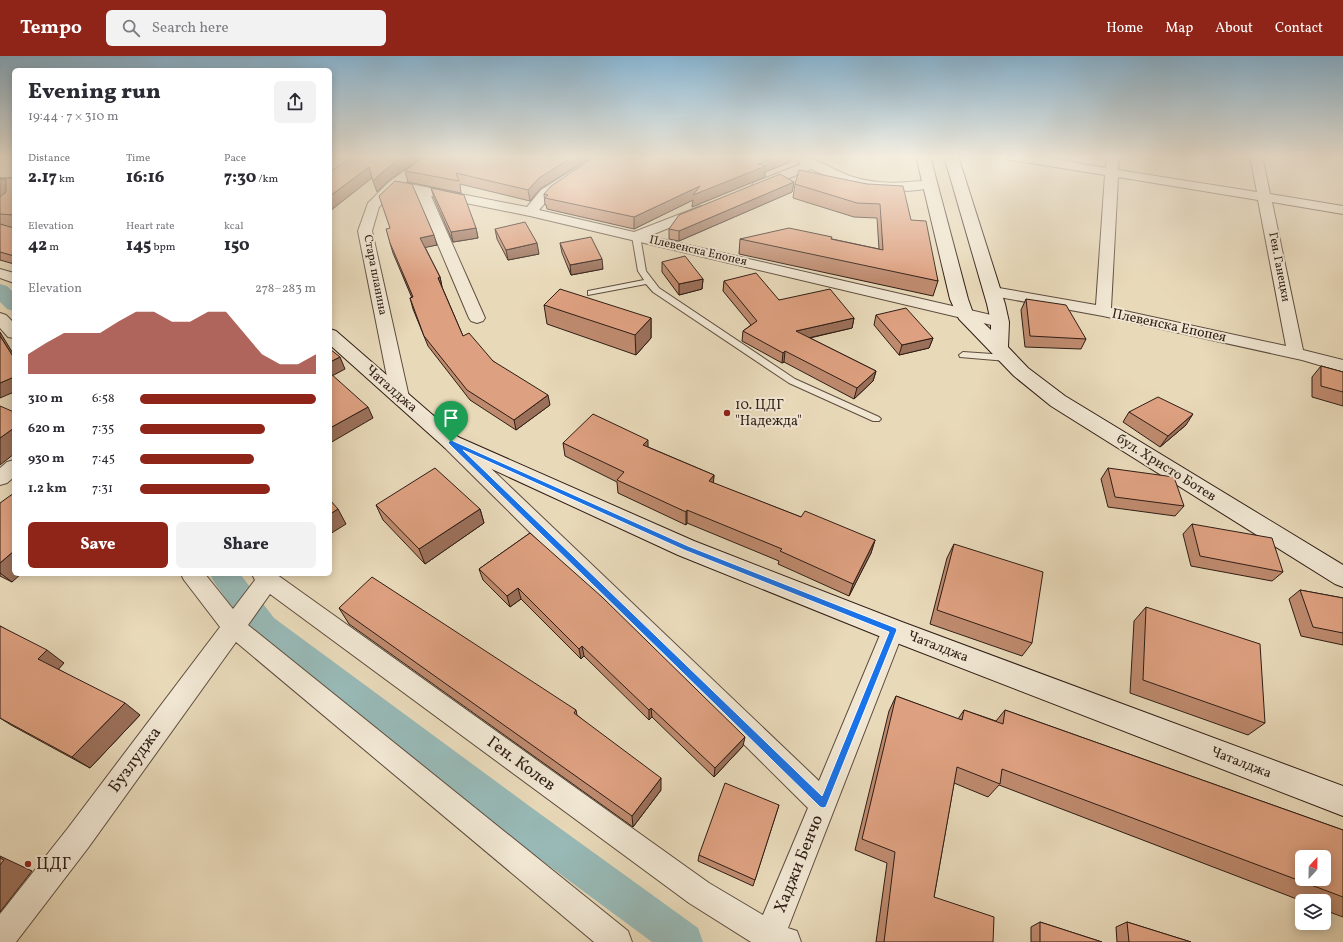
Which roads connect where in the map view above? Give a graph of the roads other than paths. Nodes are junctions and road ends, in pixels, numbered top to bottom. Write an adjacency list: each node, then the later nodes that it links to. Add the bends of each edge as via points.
1 (382, 197): 31 (street, Стара планина, via 373,206 365,231)
2 (425, 197): 23 (street)
3 (455, 197): 12 (street, Плевенска Епопея)
4 (542, 197): 12 (street)
5 (941, 197): 13 (main road, бул. Христо Ботев)
6 (952, 197): 13 (main road, бул. Христо Ботев)
7 (1110, 197): 20 (street)
8 (1265, 197): 28 (street, Ген. Ганецки)
9 (1267, 197): 11 (street)
10 (713, 205): 14 (street)
11 (1343, 210)
12 (530, 212): 14 (street, Плевенска Епопея)
13 (953, 212): 18 (main road, бул. Христо Ботев); 21 (main road, бул. Христо Ботев, via 959,299)
14 (636, 236): 17 (lane, via 642,271); 21 (street, Плевенска Епопея)
15 (0, 273): 16 (street)
16 (12, 277)
17 (648, 281): 19 (lane); 32 (lane, via 656,290 792,381)
18 (993, 292): 20 (street, Плевенска Епопея); 24 (main road, бул. Христо Ботев)
19 (591, 293)
20 (1103, 311): 28 (street, Плевенска Епопея)
21 (965, 315): 24 (street, Плевенска Епопея); 27 (main road, бул. Христо Ботев)
22 (0, 318): 25 (street)
23 (477, 318)
24 (1000, 322): 27 (main road, бул. Христо Ботев)
25 (12, 331)
26 (332, 337): 31 (main road, Чаталджа)
27 (1003, 353): 29 (lane); 36 (main road, бул. Христо Ботев, via 1020,372 1058,401)
28 (1296, 354): 30 (street, Плевенска Епопея)
29 (963, 355)
30 (1343, 366)
31 (400, 397): 33 (main road, Чаталджа)
32 (876, 419)
33 (451, 442): 40 (main road, Чаталджа, via 686,548); 42 (street, Чаталджа)
34 (12, 469): 35 (street)
35 (0, 478)
36 (1341, 574)
37 (194, 576): 39 (street)
38 (264, 582): 39 (street, Бузлуджа); 44 (street, Ген. Колев, via 699,893)
39 (237, 622): 43 (street, Бузлуджа); 45 (street)
40 (893, 630): 41 (main road, Чаталджа); 42 (street, Хаджи Бенчо)
41 (1343, 801)
42 (823, 804): 44 (street, Хаджи Бенчо)
43 (0, 938)
44 (774, 940)
45 (617, 942)

